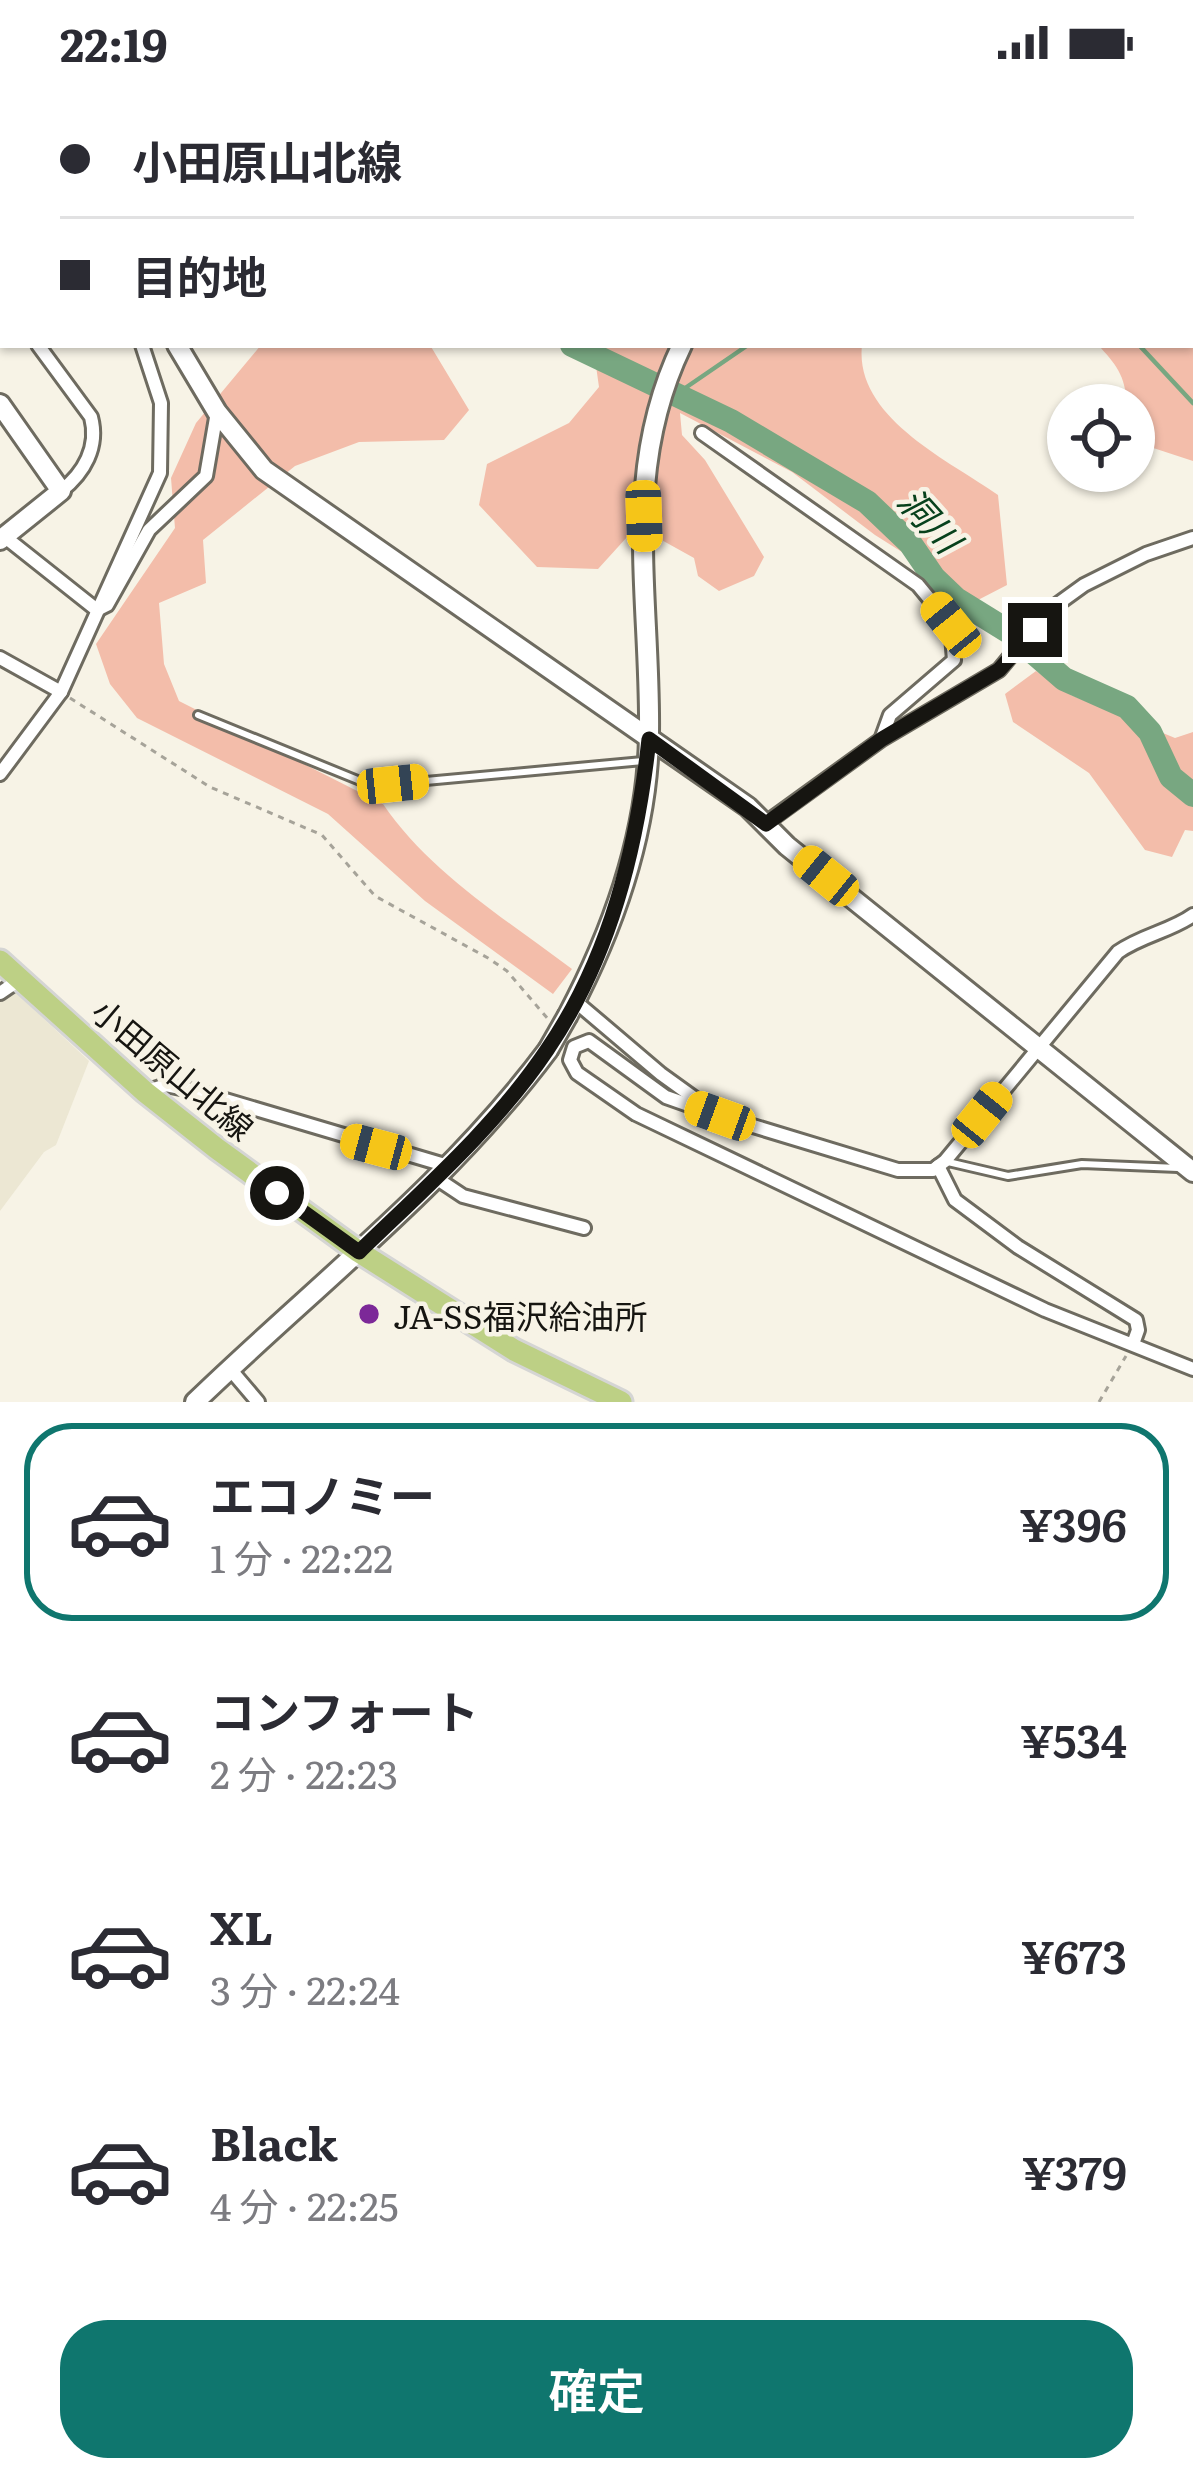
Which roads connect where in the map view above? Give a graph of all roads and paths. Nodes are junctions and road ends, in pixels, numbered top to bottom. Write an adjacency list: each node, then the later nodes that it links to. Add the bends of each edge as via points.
1 (40, 348): 8 (street, via 94,428 80,476)
2 (143, 348): 11 (street, via 161,404 160,473)
3 (179, 348): 6 (street)
4 (681, 348): 15 (street, via 648,441)
5 (0, 404): 8 (street)
6 (217, 412): 11 (street, via 206,476 158,518 117,592); 15 (street, via 277,479)
7 (702, 433): 16 (street, via 918,585 951,625 954,660 890,715)
8 (61, 491): 9 (street)
9 (2, 539): 11 (street)
10 (1190, 543): 16 (street, via 1084,585 1048,611 999,670)
11 (97, 610): 13 (street)
12 (0, 658): 13 (street)
13 (61, 692): 18 (street); 23 (path, via 210,787 322,835 375,896)
14 (198, 716): 17 (lane, via 364,783)
15 (649, 739): 17 (street); 19 (street)
16 (882, 739): 19 (street)
17 (647, 761): 23 (street, via 627,875)
18 (3, 765)
19 (766, 824): 24 (street)
20 (1193, 915): 24 (street, via 1118,952)
21 (0, 961): 22 (main road, 小田原山北線)
22 (10, 987): 25 (main road, 小田原山北線)
23 (564, 1012): 26 (street); 29 (street, bridge, via 548,1050)
24 (1036, 1046): 27 (street); 28 (street)
25 (145, 1092): 29 (street, via 166,1085 195,1091); 31 (main road, 小田原山北線)
26 (720, 1116): 27 (street, via 898,1170); 32 (street, via 665,1097 589,1040 574,1047 577,1073 636,1114 1045,1310)
27 (941, 1163): 28 (lane, via 1008,1177 1082,1164); 32 (street, via 955,1200 1136,1320)
28 (1190, 1170)
29 (442, 1172): 30 (street, via 463,1196); 31 (street)
30 (584, 1228)
31 (359, 1252): 33 (street); 37 (main road, 小田原山北線, via 514,1350)
32 (1133, 1344): 34 (street); 38 (path)
33 (230, 1369): 35 (street); 36 (street)
34 (1193, 1369)
35 (195, 1402)
36 (258, 1402)
37 (621, 1402)
38 (1099, 1402)

